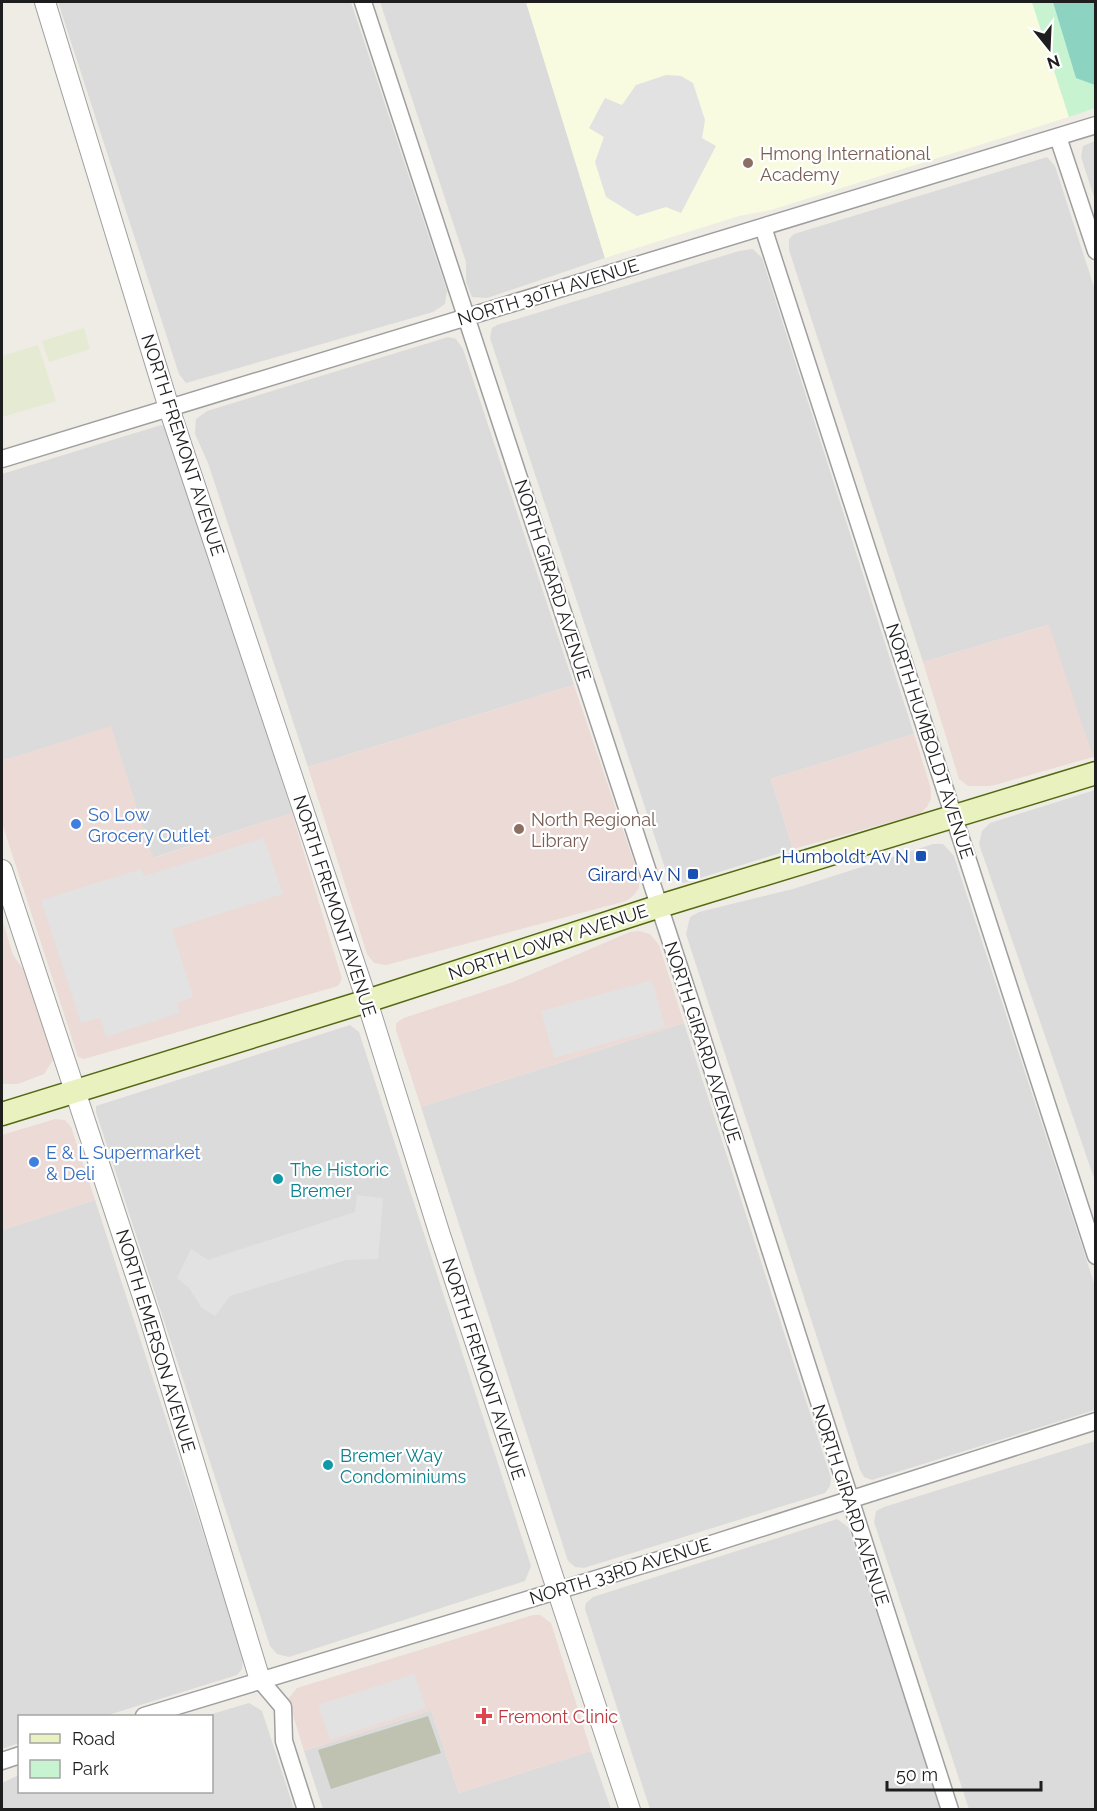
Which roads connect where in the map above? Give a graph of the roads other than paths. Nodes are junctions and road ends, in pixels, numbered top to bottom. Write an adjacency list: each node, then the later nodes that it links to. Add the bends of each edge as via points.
1 (45, 2): 8 (street, NORTH FREMONT AVENUE)
2 (363, 2): 7 (street, NORTH GIRARD AVENUE)
3 (1095, 125): 4 (street, NORTH 30TH AVENUE)
4 (1058, 136): 5 (street, NORTH 30TH AVENUE); 6 (street)
5 (763, 227): 7 (street, NORTH 30TH AVENUE); 11 (street, NORTH HUMBOLDT AVENUE)
6 (1095, 251)
7 (466, 317): 8 (street, NORTH 30TH AVENUE); 13 (street, NORTH GIRARD AVENUE)
8 (169, 408): 9 (street, NORTH 30TH AVENUE); 14 (street, NORTH FREMONT AVENUE)
9 (2, 459)
10 (1095, 773): 11 (main road, NORTH LOWRY AVENUE)
11 (955, 816): 13 (main road, NORTH LOWRY AVENUE); 17 (street, NORTH HUMBOLDT AVENUE)
12 (2, 870): 15 (street, NORTH EMERSON AVENUE)
13 (660, 906): 14 (main road, NORTH LOWRY AVENUE); 19 (street, NORTH GIRARD AVENUE)
14 (367, 1001): 15 (main road, NORTH LOWRY AVENUE); 20 (street, NORTH FREMONT AVENUE, via 443,1245)
15 (75, 1091): 16 (main road, NORTH LOWRY AVENUE); 21 (street, NORTH EMERSON AVENUE, via 149,1316)
16 (2, 1114)
17 (1095, 1256)
18 (1095, 1421): 19 (street, NORTH 33RD AVENUE)
19 (849, 1499): 20 (street, NORTH 33RD AVENUE); 27 (street, NORTH GIRARD AVENUE)
20 (559, 1589): 21 (street, NORTH 33RD AVENUE); 26 (street, NORTH FREMONT AVENUE)
21 (260, 1680): 22 (street, NORTH 33RD AVENUE); 25 (street, NORTH EMERSON AVENUE, via 283,1707 284,1741)
22 (147, 1715)
23 (18, 1756): 24 (street)
24 (2, 1761)
25 (306, 1809)
26 (630, 1809)
27 (950, 1809)

